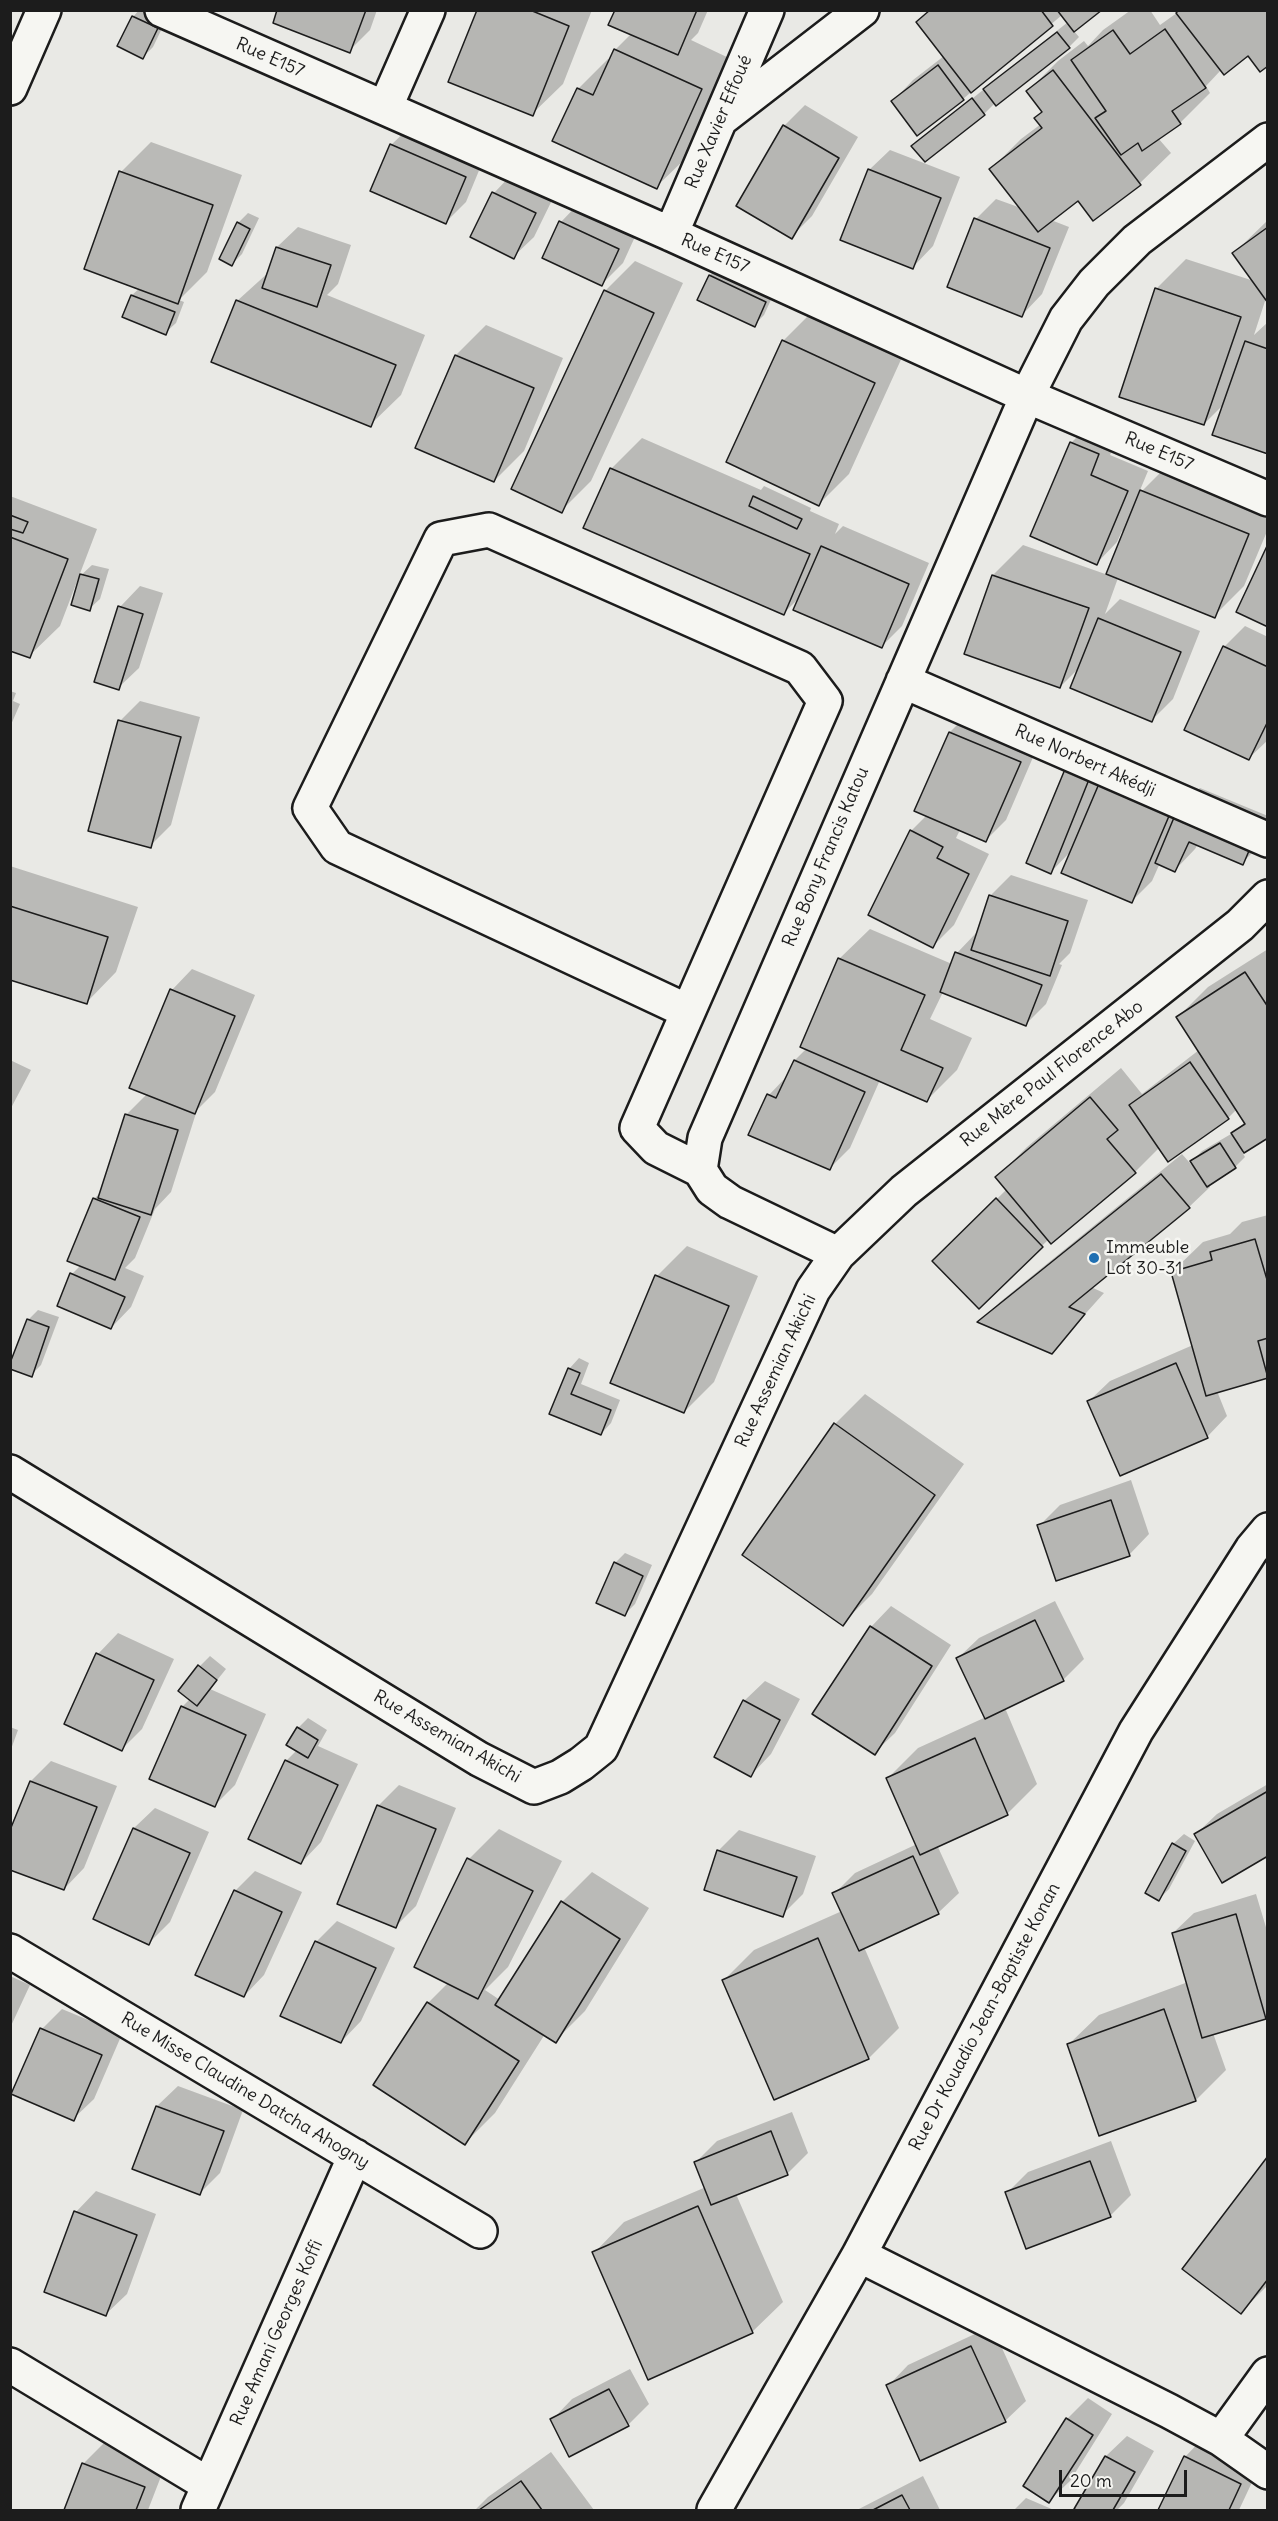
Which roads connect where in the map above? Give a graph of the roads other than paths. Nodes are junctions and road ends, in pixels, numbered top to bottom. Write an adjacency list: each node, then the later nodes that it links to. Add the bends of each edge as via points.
1 (44, 10): 6 (street)
2 (162, 10): 7 (street, Rue E157)
3 (428, 10): 7 (street)
4 (767, 10): 8 (street, Rue Xavier Effoué)
5 (862, 10): 8 (street)
6 (10, 88)
7 (385, 108): 10 (street, Rue E157)
8 (720, 120): 10 (street, Rue Xavier Effoué)
9 (1268, 140): 11 (street, Rue Bony Francis Katou, via 1137,240 1094,283 1066,319)
10 (671, 234): 11 (street, Rue E157)
11 (1027, 396): 12 (street, Rue E157); 13 (street, Rue Bony Francis Katou)
12 (1268, 499)
13 (903, 681): 14 (street, Rue Norbert Akédji); 17 (street, Rue Bony Francis Katou, via 705,1138)
14 (1268, 840)
15 (1268, 897): 18 (street, Rue Mère Paul Florence Abo, via 1240,925 904,1191)
16 (687, 1011): 16 (street, via 337,847 310,808 441,539 489,530 800,669 825,701); 17 (street, via 637,1128 656,1148)
17 (700, 1170): 18 (street, via 712,1189 730,1202)
18 (838, 1254): 19 (street, Rue Assemian Akichi, via 813,1290 601,1748 560,1777 534,1787 479,1760)
19 (10, 1472)
20 (1268, 1530): 24 (street, Rue Dr Kouadio Jean-Baptiste Konan, via 1136,1731)
21 (10, 1951): 22 (street, Rue Misse Claudine Datcha Ahogny)
22 (355, 2157): 23 (street, Rue Misse Claudine Datcha Ahogny); 29 (street, Rue Amani Georges Koffi)
23 (480, 2231)
24 (859, 2255): 27 (street); 30 (street, Rue Dr Kouadio Jean-Baptiste Konan)
25 (10, 2365): 29 (street)
26 (1268, 2374): 27 (street)
27 (1221, 2439): 28 (street)
28 (1268, 2472)
29 (204, 2498)
30 (714, 2511)

